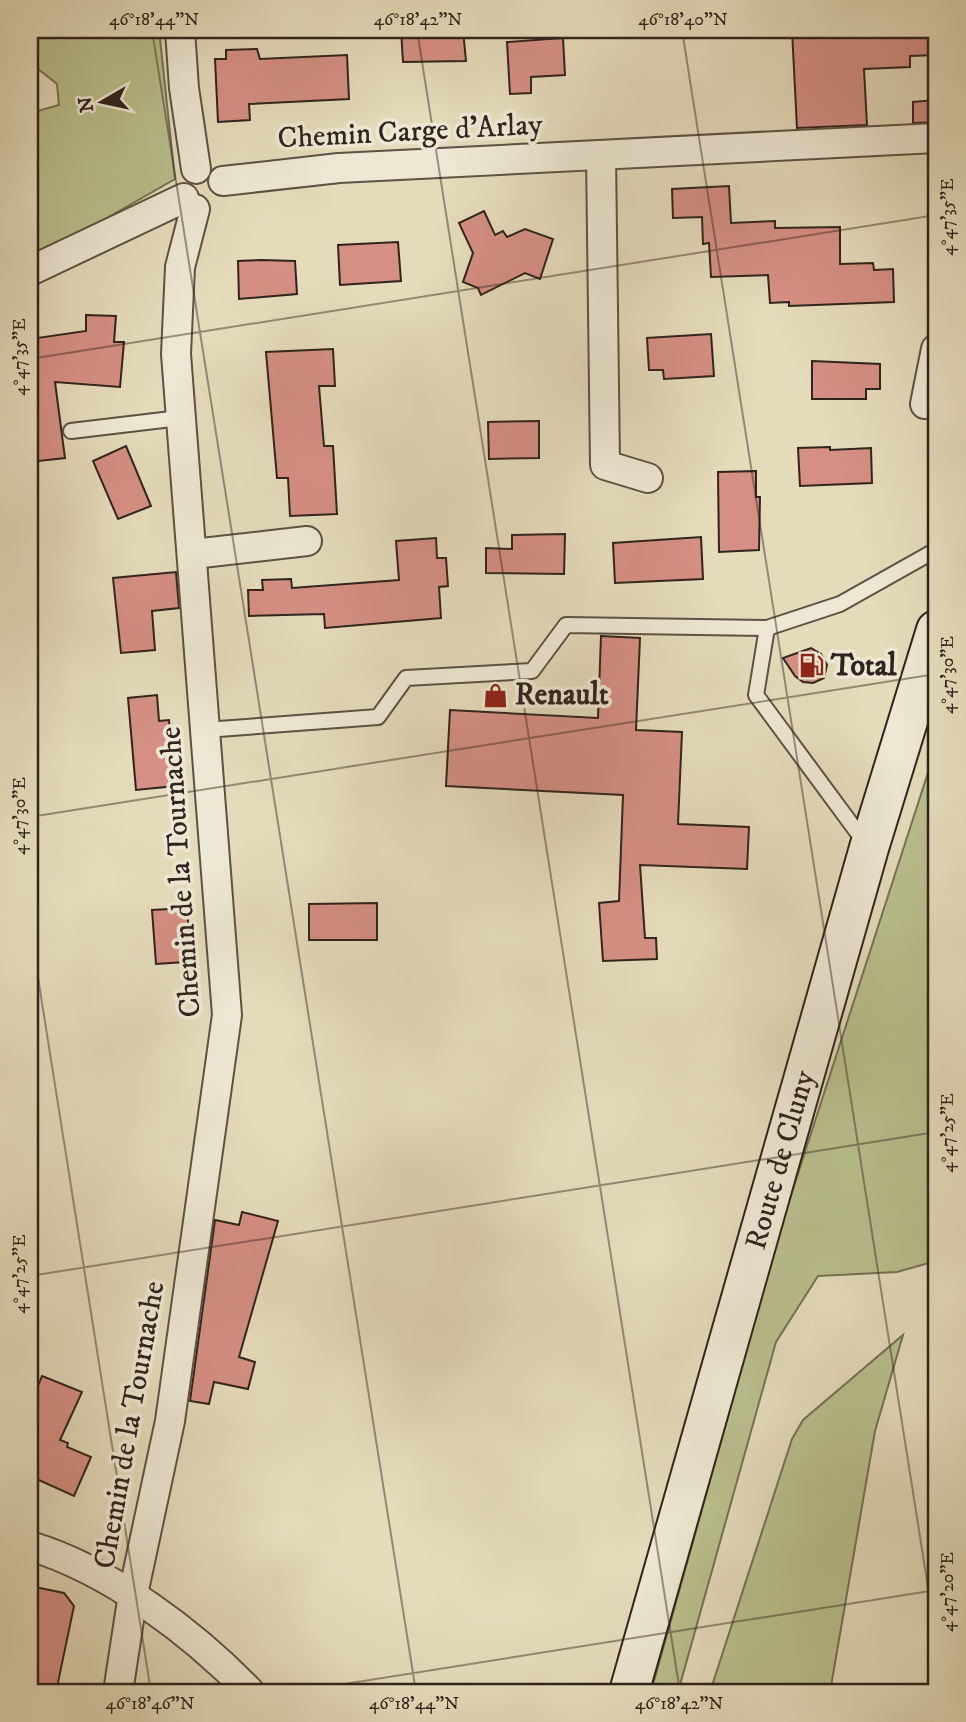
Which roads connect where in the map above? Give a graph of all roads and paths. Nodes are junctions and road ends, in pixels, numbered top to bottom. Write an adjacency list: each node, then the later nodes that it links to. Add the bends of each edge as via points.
1 (180, 30): 4 (street)
2 (936, 138): 3 (street, Chemin Carge d'Arlay)
3 (601, 155): 5 (street, Chemin Carge d'Arlay, via 327,169); 12 (street, via 605,466)
4 (196, 169): 5 (street, via 212,170); 6 (street, via 184,181)
5 (223, 181): 6 (street, via 225,189 212,210)
6 (189, 203): 7 (street); 10 (street, Chemin de la Tournache, via 176,354)
7 (30, 271)
8 (936, 349): 9 (street)
9 (925, 404)
10 (180, 418): 11 (lane); 15 (street, Chemin de la Tournache)
11 (71, 431)
12 (648, 478)
13 (307, 541): 15 (street)
14 (936, 550): 16 (lane, via 840,604)
15 (192, 554): 18 (street, Chemin de la Tournache)
16 (767, 628): 18 (lane, via 566,625 532,671 405,678 378,717); 19 (lane, via 756,695)
17 (936, 630): 19 (main road, Route de Cluny)
18 (205, 730): 21 (street, Chemin de la Tournache, via 228,1015 170,1421)
19 (869, 848): 24 (main road, Route de Cluny)
20 (30, 1546): 21 (street, via 62,1556)
21 (133, 1594): 22 (street, Chemin de la Tournache); 23 (street, via 215,1656)
22 (118, 1692)
23 (250, 1692)
24 (629, 1692)

